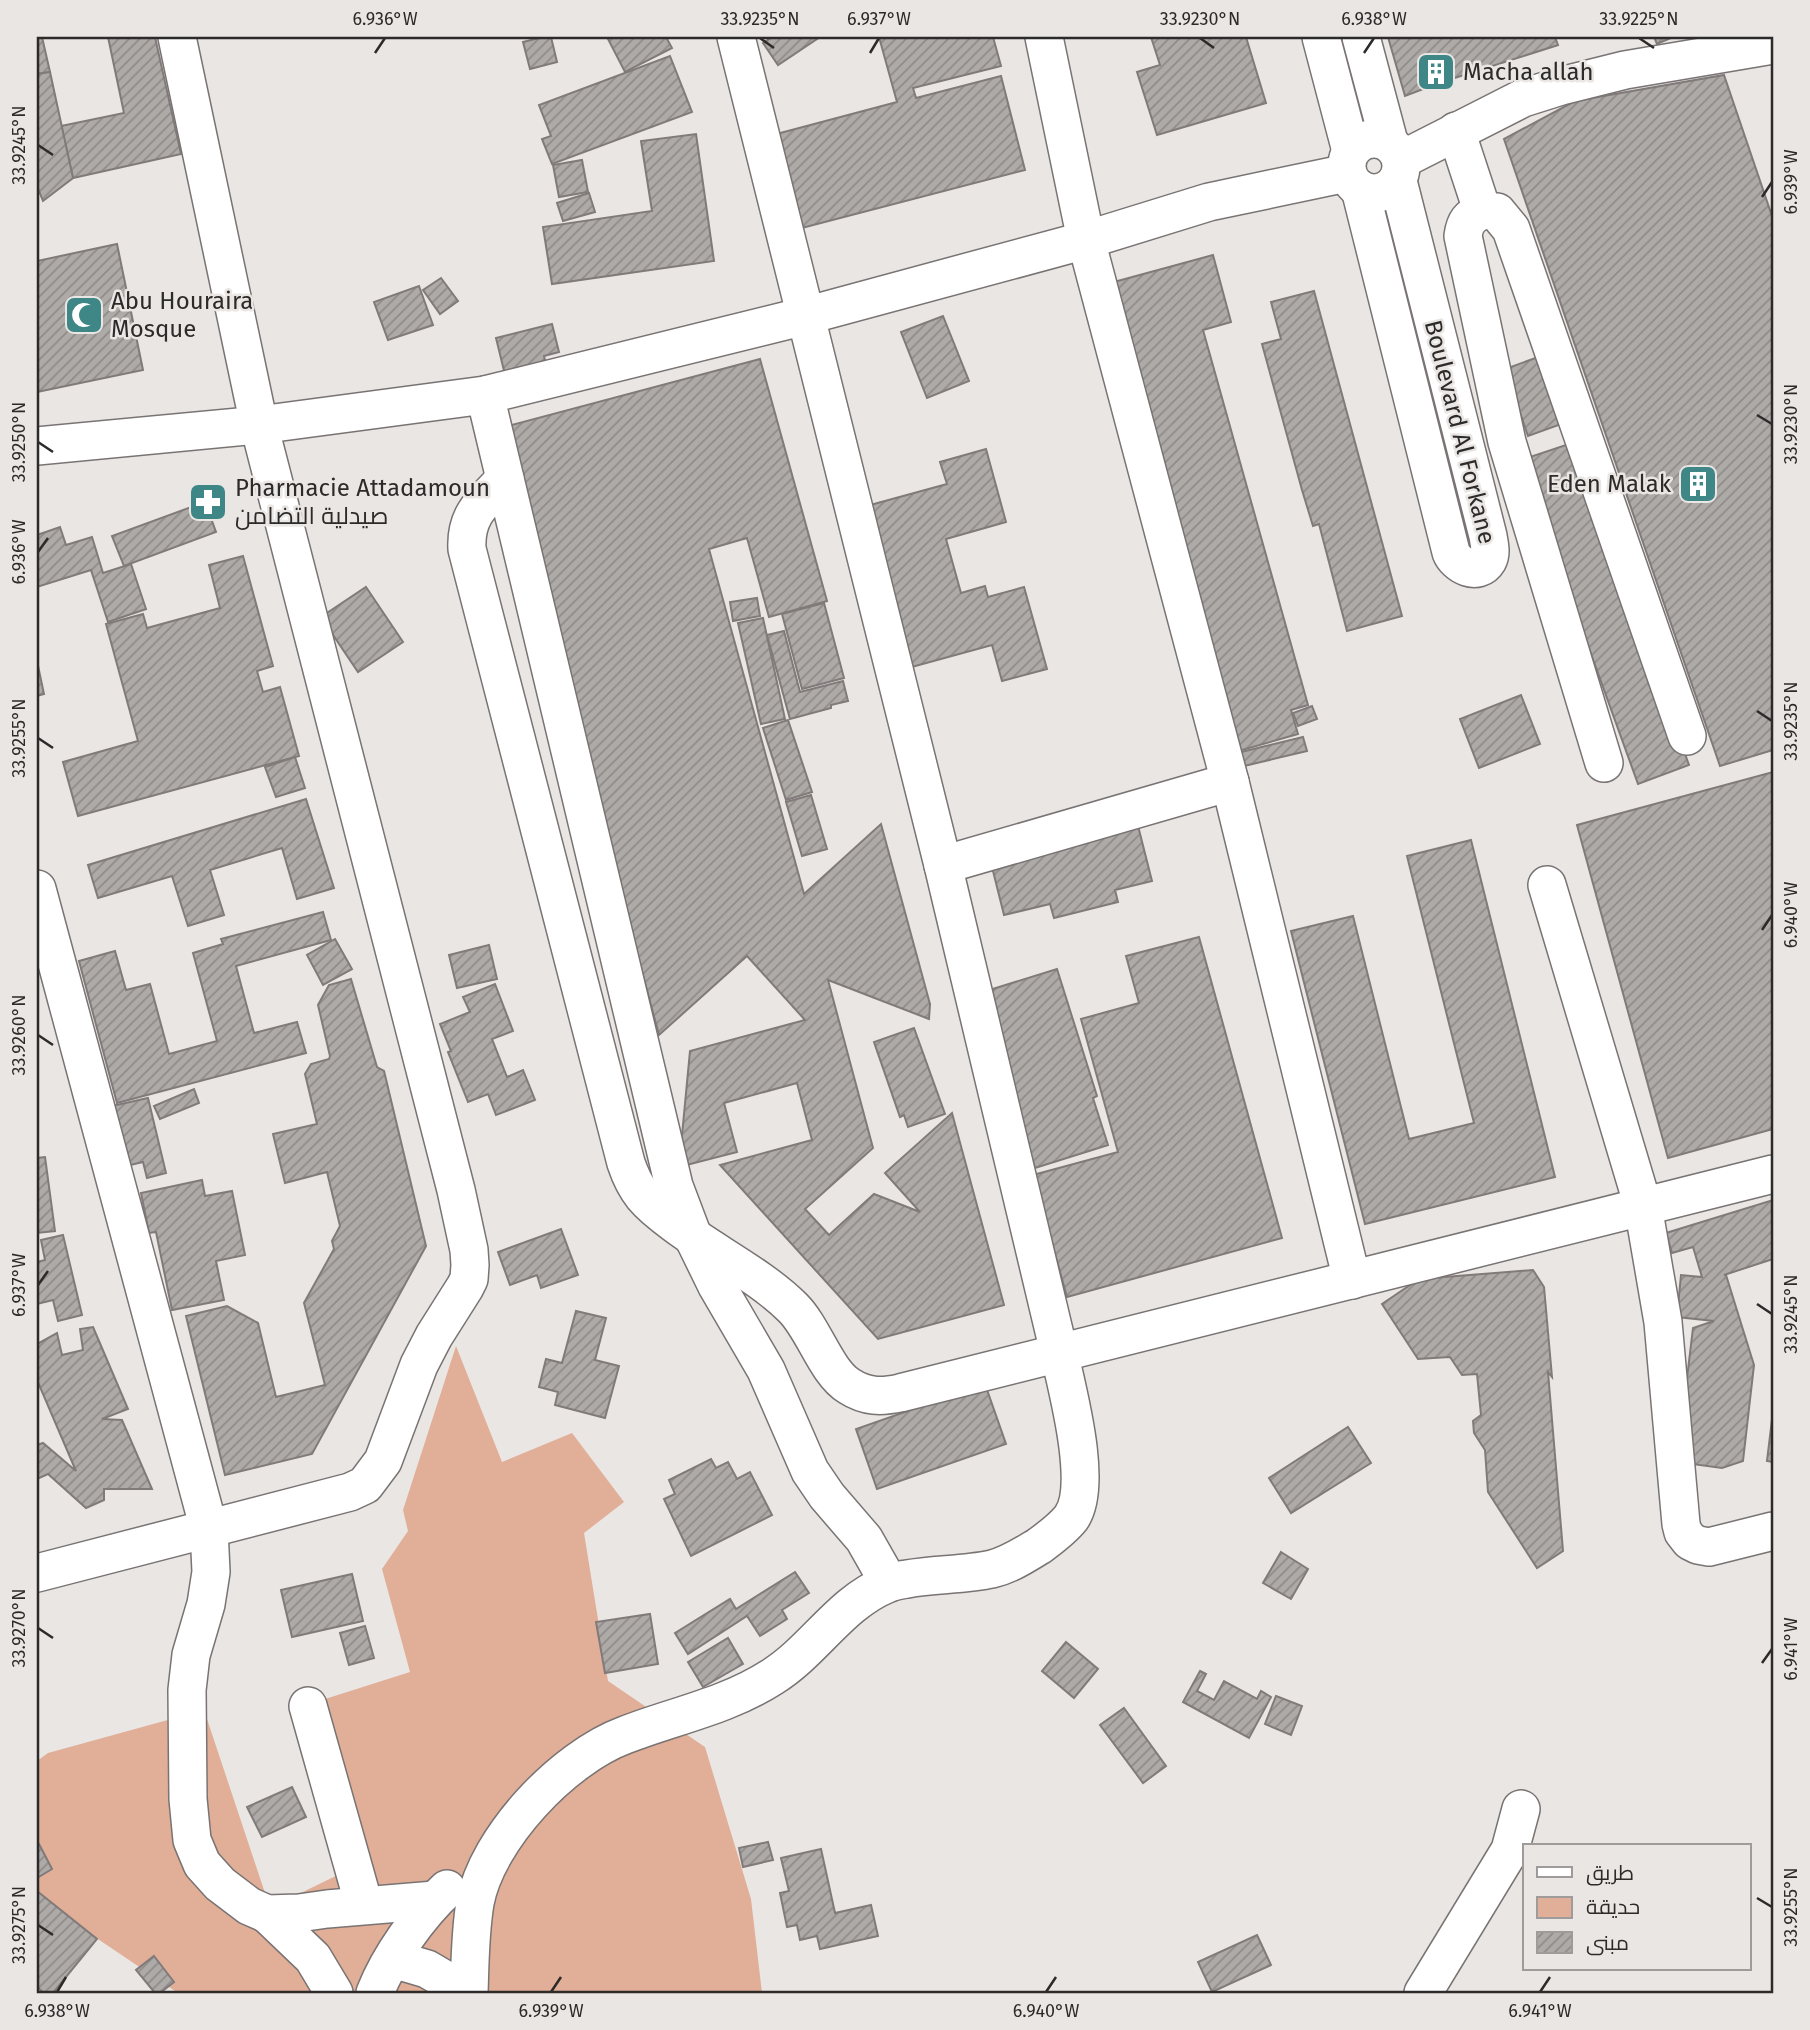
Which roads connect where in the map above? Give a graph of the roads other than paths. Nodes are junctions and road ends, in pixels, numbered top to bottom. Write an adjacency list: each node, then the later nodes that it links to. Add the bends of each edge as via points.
1 (177, 37): 14 (street)
2 (736, 37): 12 (street)
3 (1044, 37): 11 (street)
4 (1321, 37): 9 (street, Boulevard Al Forkane)
5 (1361, 37): 8 (street, Boulevard Al Forkane)
6 (1773, 45): 7 (street, via 1625,70 1561,86 1523,98)
7 (1457, 131): 8 (street); 10 (street)
8 (1396, 161): 9 (street, via 1390,189 1381,193 1370,193); 9 (street, via 1379,139 1368,139 1358,144); 9 (street, Boulevard Al Forkane, via 1489,536 1490,555 1478,567 1462,566 1451,552)
9 (1353, 171): 11 (street, via 1209,202)
10 (1482, 210): 17 (street, via 1497,212 1511,229); 18 (street, via 1465,223 1463,236 1507,442)
11 (1086, 240): 12 (street); 19 (street)
12 (805, 316): 13 (street); 20 (street)
13 (485, 395): 14 (street); 16 (street)
14 (259, 425): 15 (street); 28 (street, via 449,1164 470,1265 465,1287 419,1365 383,1461 365,1485)
15 (37, 446)
16 (505, 479): 25 (street, via 674,1186); 25 (street, via 472,516 467,549 625,1163 643,1196)
17 (1687, 736)
18 (1604, 763)
19 (1230, 782): 20 (street); 26 (street)
20 (943, 865): 27 (street)
21 (1548, 885): 24 (street)
22 (37, 889): 28 (street)
23 (1773, 1174): 24 (street)
24 (1643, 1206): 26 (street); 29 (street, via 1662,1322 1683,1532 1690,1541 1709,1546)
25 (694, 1239): 27 (street, via 794,1309 833,1370 862,1394 900,1393); 31 (street, via 766,1370 810,1471 863,1539)
26 (1352, 1280): 27 (street)
27 (1059, 1352): 31 (street, via 1077,1433 1080,1490 1072,1516 1049,1539 993,1569)
28 (209, 1529): 30 (street); 37 (street, via 211,1572 187,1690 192,1840 202,1864 220,1884)
29 (1773, 1531)
30 (37, 1573)
31 (889, 1583): 34 (street, via 839,1616 773,1677 722,1703 623,1735 567,1768)
32 (308, 1706): 36 (street)
33 (1521, 1809): 42 (street, via 1510,1850)
34 (504, 1836): 35 (street); 41 (street, via 486,1865 475,1902)
35 (435, 1900): 36 (street); 38 (street)
36 (364, 1905): 37 (street)
37 (267, 1914): 39 (street, via 313,1958)
38 (393, 1959): 40 (street); 41 (street, via 427,1969)
39 (334, 1993)
40 (375, 1993)
41 (468, 1993)
42 (1423, 1993)

